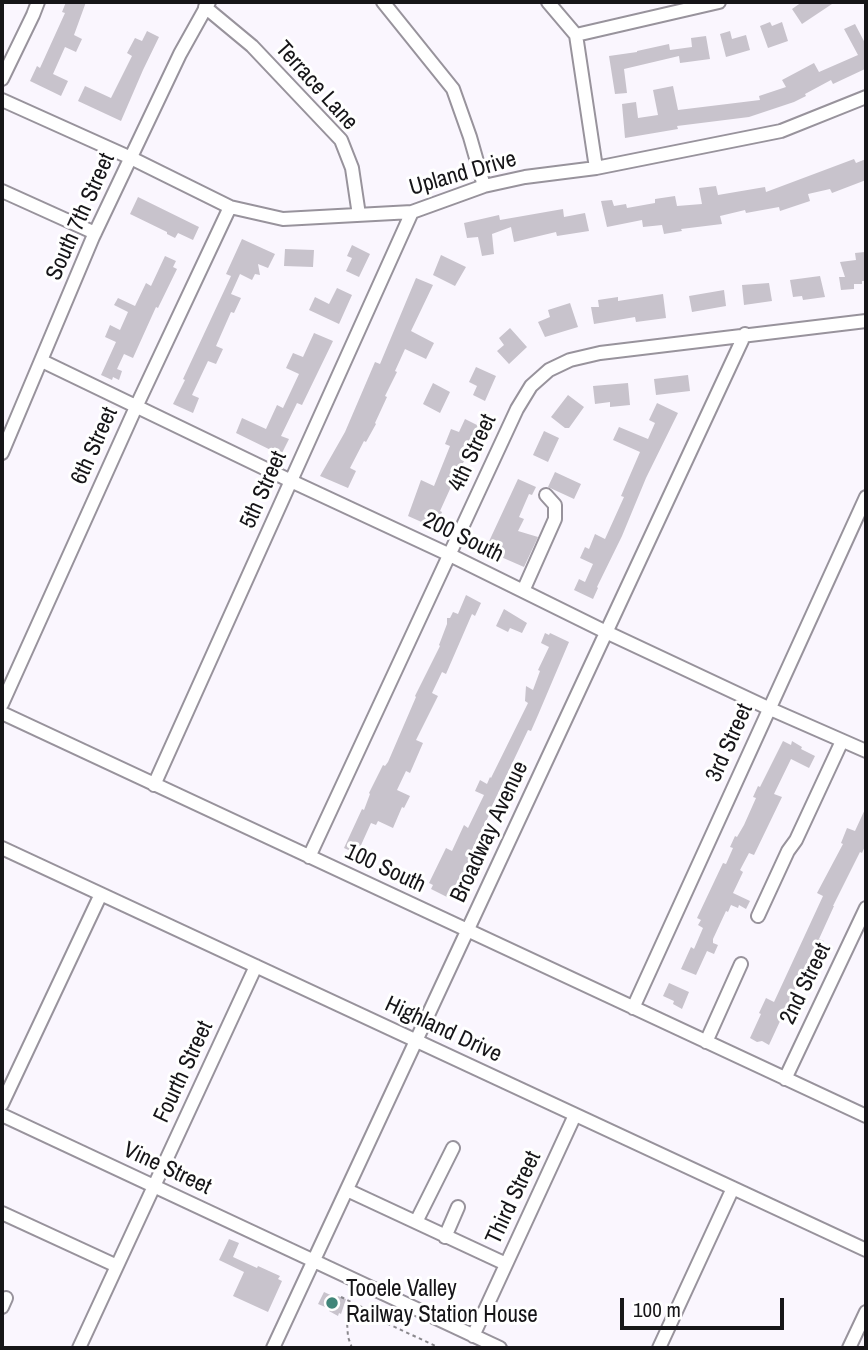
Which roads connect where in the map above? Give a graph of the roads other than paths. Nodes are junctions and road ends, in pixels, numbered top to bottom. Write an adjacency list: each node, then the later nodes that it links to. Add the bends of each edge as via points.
1 (38, 2): 7 (street)
2 (383, 2): 12 (street, via 453,89)
3 (548, 2): 6 (street)
4 (719, 2): 6 (street)
5 (207, 5): 10 (street, South 7th Street); 16 (street, Terrace Lane, via 341,140 352,168)
6 (576, 35): 11 (street)
7 (2, 79)
8 (866, 97): 11 (street, Upland Drive, via 781,131)
9 (2, 100): 10 (street, Upland Drive)
10 (131, 158): 14 (street, Upland Drive); 17 (street, South 7th Street)
11 (596, 168): 12 (street, Upland Drive)
12 (484, 186): 15 (street, Upland Drive)
13 (2, 191): 17 (street)
14 (230, 207): 16 (street, Upland Drive, via 283,219); 21 (street, 6th Street)
15 (412, 212): 16 (street, Upland Drive); 23 (street, 5th Street)
16 (359, 215)
17 (94, 233): 20 (street, South 7th Street)
18 (866, 321): 19 (street, 4th Street)
19 (745, 334): 26 (street, 4th Street, via 600,353 549,369 517,409); 28 (street, Broadway Avenue)
20 (42, 361): 21 (street, 200 South); 22 (street, South 7th Street)
21 (136, 407): 23 (street, 200 South); 29 (street, 6th Street)
22 (2, 453)
23 (291, 481): 26 (street, 200 South); 34 (street, 5th Street)
24 (546, 495): 27 (street, via 555,505 555,519)
25 (866, 497): 30 (street, 3rd Street)
26 (450, 555): 27 (street, 200 South); 36 (street, 4th Street)
27 (523, 591): 28 (street, 200 South)
28 (606, 632): 30 (street, 200 South); 40 (street, Broadway Avenue)
29 (2, 704)
30 (768, 708): 32 (street, 200 South); 43 (street, 3rd Street)
31 (2, 713): 34 (street, 100 South)
32 (842, 741): 33 (street, 200 South); 39 (street)
33 (866, 751)
34 (154, 785): 36 (street, 100 South)
35 (2, 848): 37 (street, Highland Drive)
36 (309, 857): 40 (street, 100 South)
37 (101, 894): 42 (street, Highland Drive); 47 (street)
38 (866, 908): 46 (street, 2nd Street)
39 (758, 916)
40 (468, 930): 43 (street, 100 South); 44 (street, Broadway Avenue)
41 (741, 964): 45 (street)
42 (256, 966): 44 (street, Highland Drive); 52 (street, Fourth Street)
43 (633, 1008): 45 (street, 100 South)
44 (416, 1041): 49 (street, Highland Drive); 54 (street, Broadway Avenue)
45 (706, 1042): 46 (street, 100 South)
46 (785, 1079): 50 (street, 100 South)
47 (2, 1104)
48 (2, 1115): 52 (street, Vine Street)
49 (575, 1115): 53 (street, Highland Drive); 61 (street, Third Street)
50 (866, 1116)
51 (453, 1148): 57 (street)
52 (154, 1186): 60 (street, Vine Street); 62 (street, Fourth Street)
53 (733, 1188): 59 (street, Highland Drive); 68 (street)
54 (347, 1190): 57 (street); 60 (street, Broadway Avenue)
55 (458, 1208): 58 (street)
56 (2, 1213): 62 (street)
57 (416, 1222): 58 (street)
58 (445, 1237): 61 (street)
59 (866, 1250)
60 (314, 1261): 64 (street, Vine Street); 66 (street, Broadway Avenue)
61 (506, 1264): 64 (street, Third Street)
62 (117, 1266): 65 (street, Fourth Street)
63 (866, 1311): 69 (street)
64 (473, 1336): 67 (street, Vine Street)
65 (79, 1348)
66 (273, 1348)
67 (500, 1348)
68 (659, 1348)
69 (849, 1348)

